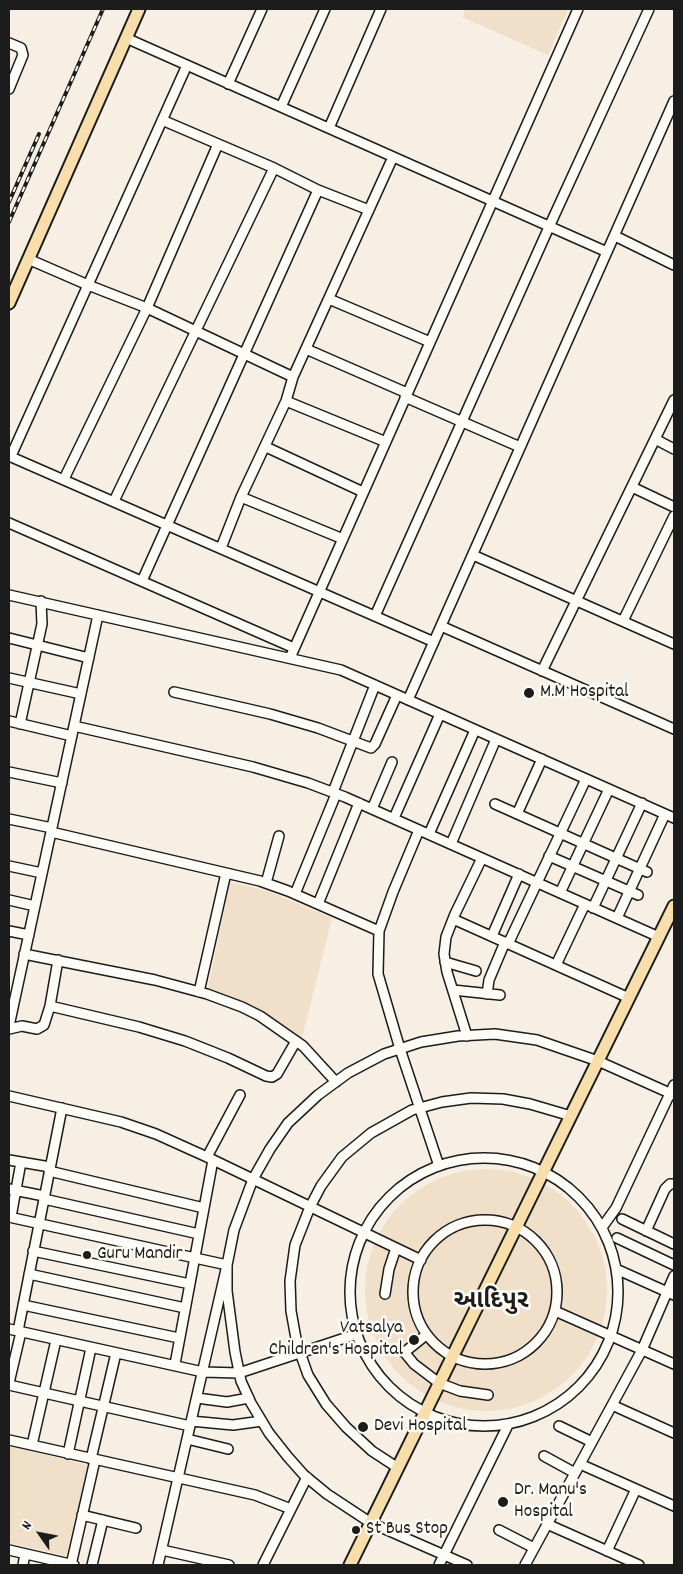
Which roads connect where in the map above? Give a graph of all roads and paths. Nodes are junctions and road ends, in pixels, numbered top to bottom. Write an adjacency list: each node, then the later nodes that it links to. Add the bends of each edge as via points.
1 (139, 9): 7 (main road)
2 (262, 9): 11 (street)
3 (325, 9): 13 (street)
4 (381, 9): 15 (street)
5 (578, 9): 20 (street)
6 (649, 9): 22 (street)
7 (126, 38): 9 (street); 25 (main road)
8 (9, 43): 10 (street, via 21,48 23,55)
9 (187, 65): 11 (street); 14 (street)
10 (10, 83)
11 (228, 84): 13 (street)
12 (674, 101): 23 (street)
13 (281, 107): 15 (street)
14 (162, 120): 16 (street); 27 (street)
15 (329, 128): 17 (street)
16 (218, 144): 18 (street); 30 (street)
17 (393, 157): 20 (street); 21 (street)
18 (274, 168): 19 (street); 31 (street)
19 (318, 190): 21 (street); 34 (street)
20 (493, 201): 22 (street); 32 (street)
21 (369, 210): 28 (street)
22 (549, 226): 24 (street); 39 (street)
23 (614, 236): 24 (street); 26 (street)
24 (607, 252): 43 (street)
25 (28, 259): 27 (street); 29 (main road)
26 (673, 262)
27 (88, 285): 30 (street); 45 (street)
28 (329, 299): 32 (street); 33 (street)
29 (9, 303)
30 (147, 308): 31 (street); 46 (street)
31 (195, 330): 34 (street); 50 (street)
32 (430, 342): 36 (street)
33 (306, 350): 35 (street); 36 (street)
34 (245, 355): 35 (street); 54 (street)
35 (293, 377): 38 (street)
36 (406, 395): 39 (street); 41 (street)
37 (674, 400): 40 (street)
38 (286, 401): 41 (street); 42 (street)
39 (462, 422): 43 (street); 64 (street)
40 (655, 440): 44 (street); 47 (street)
41 (386, 442): 48 (street)
42 (266, 447): 48 (street); 49 (street)
43 (520, 447): 57 (street)
44 (674, 449)
45 (10, 456): 46 (street)
46 (64, 479): 50 (street)
47 (632, 487): 51 (street); 61 (street)
48 (364, 492): 55 (street)
49 (241, 497): 55 (street); 56 (street)
50 (114, 501): 54 (street)
51 (674, 507)
52 (674, 516): 65 (street)
53 (9, 523): 58 (street)
54 (168, 524): 56 (street); 58 (street)
55 (342, 539): 59 (street)
56 (221, 548): 59 (street)
57 (473, 554): 61 (street); 66 (street)
58 (142, 581): 71 (street)
59 (319, 591): 64 (street); 71 (street)
60 (9, 595): 62 (street)
61 (576, 600): 65 (street); 74 (street)
62 (41, 602): 63 (street); 70 (street, via 42,624)
63 (98, 615): 72 (street); 73 (street)
64 (376, 616): 68 (street)
65 (623, 621): 69 (street)
66 (441, 626): 68 (street); 74 (street)
67 (9, 638): 70 (street)
68 (434, 642): 81 (street)
69 (674, 642)
70 (37, 646): 72 (street); 76 (street)
71 (294, 648): 73 (street)
72 (89, 658): 79 (street)
73 (290, 658): 77 (street, via 342,670)
74 (542, 670): 86 (street)
75 (9, 678): 76 (street)
76 (28, 683): 79 (street); 84 (street)
77 (375, 685): 80 (street); 90 (street)
78 (174, 692): 90 (street, via 270,714)
79 (81, 694): 85 (street)
80 (397, 695): 81 (street); 90 (street, via 373,747)
81 (408, 700): 82 (street)
82 (440, 714): 87 (street); 104 (street)
83 (9, 721): 84 (street)
84 (20, 724): 88 (street)
85 (74, 726): 88 (street); 97 (street, via 253,768)
86 (674, 729)
87 (475, 730): 89 (street); 110 (street)
88 (72, 736): 95 (street)
89 (496, 739): 91 (street); 112 (street)
90 (353, 741): 97 (street)
91 (542, 759): 94 (street); 102 (street)
92 (392, 762): 101 (street)
93 (9, 772): 95 (street)
94 (586, 778): 96 (street); 109 (street)
95 (62, 783): 107 (street)
96 (609, 789): 100 (street); 113 (street)
97 (334, 793): 98 (street); 128 (street)
98 (359, 803): 101 (street); 130 (street)
99 (495, 804): 102 (street)
100 (642, 804): 103 (street); 116 (street)
101 (372, 809): 104 (street)
102 (517, 814): 109 (street)
103 (665, 814): 105 (street); 119 (street)
104 (394, 818): 108 (street)
105 (674, 818)
106 (9, 819): 107 (street)
107 (51, 830): 120 (street); 121 (street)
108 (419, 830): 110 (street); 137 (street)
109 (560, 833): 113 (street); 114 (street)
110 (428, 834): 112 (street)
111 (279, 836): 125 (street)
112 (451, 844): 115 (street)
113 (583, 844): 116 (street); 118 (street)
114 (549, 856): 118 (street); 124 (street)
115 (482, 858): 122 (street); 136 (street)
116 (616, 858): 119 (street); 123 (street)
117 (9, 866): 121 (street)
118 (573, 866): 123 (street); 126 (street)
119 (644, 870): 127 (street)
120 (226, 873): 125 (street); 149 (street)
121 (42, 874): 131 (street)
122 (519, 874): 124 (street); 140 (street)
123 (606, 881): 127 (street); 132 (street)
124 (537, 882): 126 (street); 142 (street)
125 (266, 883): 128 (street)
126 (560, 893): 132 (street)
127 (634, 893): 135 (street)
128 (295, 894): 130 (street)
129 (9, 900): 131 (street)
130 (318, 904): 137 (street)
131 (35, 906): 139 (street)
132 (589, 906): 135 (street); 146 (street)
133 (674, 906): 141 (main road)
134 (674, 917): 159 (main road)
135 (617, 918): 141 (street)
136 (453, 919): 140 (street); 145 (street, via 446,937)
137 (379, 930): 158 (street, via 378,974)
138 (9, 931): 139 (street)
139 (28, 935): 143 (street)
140 (492, 936): 142 (street)
141 (659, 937): 152 (main road)
142 (506, 943): 146 (street); 150 (street, via 489,980)
143 (24, 954): 144 (street); 153 (street)
144 (58, 960): 149 (street); 154 (street)
145 (445, 962): 147 (street); 148 (street)
146 (556, 965): 152 (street)
147 (476, 971)
148 (453, 990): 150 (street); 156 (street)
149 (199, 992): 157 (street, via 242,1007)
150 (487, 994): 151 (street)
151 (500, 996)
152 (629, 998): 159 (main road)
153 (11, 1006): 155 (street)
154 (50, 1006): 155 (street, via 46,1021 40,1028); 157 (street, via 185,1041 272,1077 277,1074)
155 (9, 1028)
156 (467, 1036): 158 (street, via 421,1042); 159 (street, via 495,1034 537,1040)
157 (296, 1040): 160 (street)
158 (400, 1049): 160 (street, via 384,1054); 165 (street)
159 (600, 1062): 161 (street); 166 (main road); 172 (main road)
160 (336, 1082): 173 (street, via 288,1123)
161 (673, 1091): 182 (street, via 616,1208)
162 (240, 1095): 167 (street)
163 (9, 1096): 164 (street)
164 (62, 1108): 167 (street, via 140,1128); 171 (street)
165 (420, 1108): 166 (street, via 471,1098 503,1099); 170 (street); 177 (street, via 371,1133 342,1157)
166 (571, 1116): 172 (main road)
167 (210, 1158): 173 (street); 178 (street)
168 (9, 1160): 169 (street)
169 (21, 1162): 171 (street); 175 (street)
170 (439, 1166): 172 (street, via 469,1158 497,1159); 185 (street, via 401,1186 381,1207)
171 (49, 1169): 176 (street); 178 (street)
172 (546, 1173): 182 (street, via 585,1202); 183 (main road)
173 (252, 1179): 177 (street); 193 (street, via 234,1230)
174 (674, 1184): 184 (street, via 665,1189)
175 (12, 1189): 176 (street); 179 (street)
176 (44, 1198): 181 (street); 186 (street)
177 (310, 1207): 185 (street); 213 (street, via 295,1245 290,1281 291,1311)
178 (204, 1208): 186 (street)
179 (10, 1217): 181 (street)
180 (622, 1219): 184 (street)
181 (39, 1223): 190 (street); 191 (street)
182 (603, 1226): 195 (street)
183 (518, 1228): 192 (street, via 481,1220 456,1226 444,1232); 203 (street, via 535,1240 551,1263 556,1277); 214 (main road)
184 (646, 1230): 188 (street)
185 (364, 1233): 189 (street); 205 (street, via 350,1276 351,1314)
186 (199, 1234): 191 (street)
187 (617, 1238): 194 (street)
188 (674, 1244)
189 (396, 1248): 192 (street); 200 (street)
190 (33, 1251): 196 (street); 198 (street)
191 (194, 1258): 193 (street); 198 (street)
192 (421, 1260): 206 (street, via 412,1290 416,1314)
193 (228, 1265): 217 (street); 218 (street, via 227,1291)
194 (674, 1265)
195 (616, 1269): 199 (street); 207 (street, via 618,1291)
196 (29, 1274): 201 (street); 202 (street)
197 (674, 1276): 199 (street)
198 (190, 1284): 202 (street)
199 (671, 1293): 211 (street)
200 (385, 1294)
201 (23, 1305): 204 (street); 208 (street)
202 (185, 1308): 208 (street)
203 (555, 1311): 207 (street); 214 (street, via 545,1333 535,1345 512,1360 481,1365)
204 (16, 1331): 209 (street); 219 (street)
205 (357, 1334): 213 (street); 228 (street, via 383,1379 400,1396)
206 (426, 1335): 214 (street); 220 (street, via 406,1353 414,1364)
207 (613, 1337): 211 (street); 231 (street, via 599,1362 572,1394 553,1408)
208 (180, 1338): 215 (street)
209 (56, 1340): 210 (street); 221 (street)
210 (91, 1348): 212 (street); 225 (street)
211 (642, 1350): 216 (street); 226 (street)
212 (116, 1353): 215 (street); 227 (street)
213 (300, 1353): 218 (street); 243 (street, via 308,1375 326,1404 372,1451)
214 (454, 1358): 220 (main road)
215 (175, 1364): 217 (street)
216 (674, 1364)
217 (203, 1372): 218 (street); 223 (street)
218 (239, 1373): 224 (street)
219 (9, 1384): 221 (street)
220 (441, 1384): 222 (street); 228 (main road)
221 (44, 1393): 225 (street); 237 (street)
222 (488, 1395)
223 (197, 1398): 224 (street, via 228,1402); 230 (street)
224 (249, 1398): 229 (street)
225 (80, 1401): 227 (street); 239 (street)
226 (612, 1405): 233 (street); 236 (street)
227 (104, 1406): 230 (street); 241 (street)
228 (428, 1413): 231 (street, via 453,1422 479,1426); 243 (main road); 252 (main road)
229 (262, 1421): 230 (street, via 233,1425); 245 (street)
230 (191, 1423): 234 (street)
231 (508, 1425): 261 (street)
232 (559, 1426): 236 (street)
233 (674, 1433)
234 (187, 1438): 238 (street); 246 (street)
235 (9, 1440): 237 (street)
236 (592, 1442): 242 (street)
237 (32, 1445): 239 (street)
238 (228, 1449)
239 (68, 1454): 241 (street)
240 (544, 1456): 244 (street)
241 (93, 1459): 246 (street); 250 (street)
242 (580, 1464): 244 (street); 247 (street)
243 (398, 1468): 252 (main road)
244 (575, 1473): 253 (street)
245 (307, 1477): 249 (street); 252 (street)
246 (178, 1479): 249 (street, via 255,1495); 258 (street)
247 (636, 1489): 248 (street); 259 (street)
248 (674, 1506)
249 (291, 1509): 267 (street)
250 (82, 1515): 251 (street); 263 (street)
251 (103, 1520): 254 (street); 264 (street)
252 (373, 1524): 261 (street); 268 (main road); 269 (main road)
253 (548, 1524): 256 (street); 259 (street)
254 (136, 1528)
255 (499, 1530): 256 (street)
256 (534, 1548): 272 (street)
257 (9, 1550): 260 (street)
258 (162, 1550): 265 (street); 266 (street)
259 (607, 1551): 273 (street)
260 (26, 1554): 262 (street); 263 (street)
261 (444, 1555): 270 (street); 271 (street)
262 (23, 1565)
263 (72, 1565)
264 (92, 1565)
265 (158, 1565)
266 (229, 1565)
267 (263, 1565)
268 (350, 1565)
269 (355, 1565)
270 (439, 1565)
271 (467, 1565)
272 (525, 1565)
273 (639, 1565)

